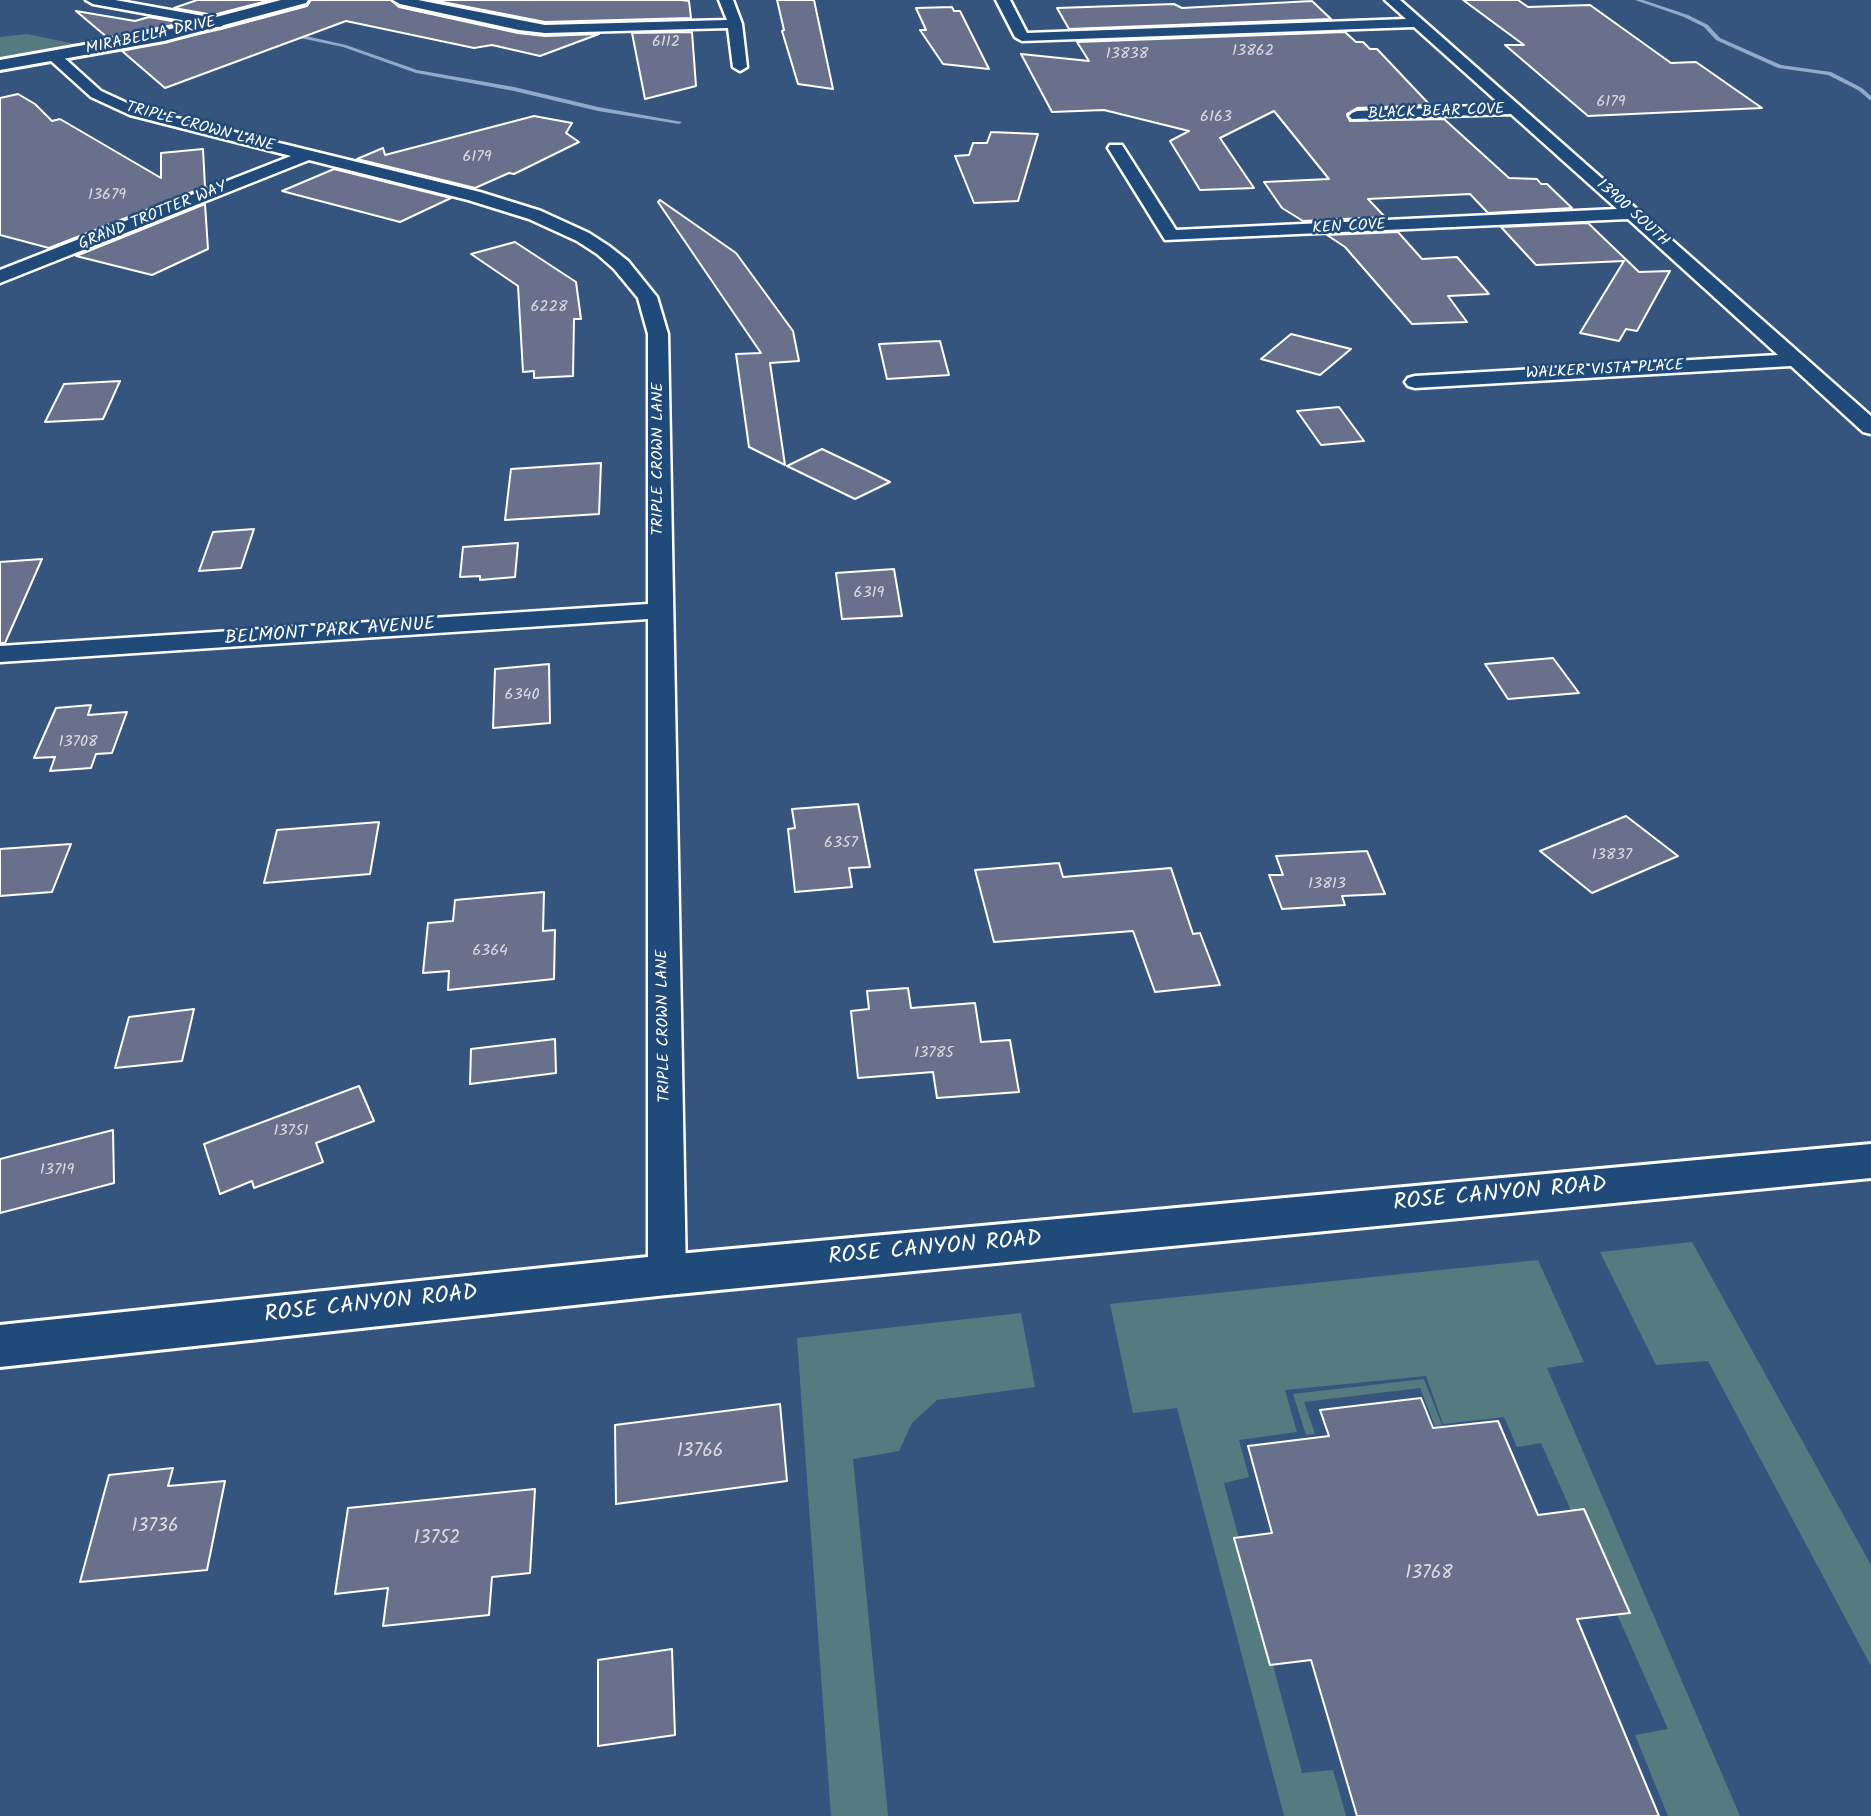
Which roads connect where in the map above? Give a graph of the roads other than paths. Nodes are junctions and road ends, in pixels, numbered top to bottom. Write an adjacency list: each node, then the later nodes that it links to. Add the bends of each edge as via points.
1 (93, 0): 7 (street)
2 (300, 0): 7 (street, MIRABELLA DRIVE)
3 (400, 0): 9 (street, via 532,28)
4 (726, 0): 9 (street)
5 (1003, 0): 8 (street, via 1022,37)
6 (1392, 0): 8 (street, 13900 SOUTH)
7 (220, 23): 10 (street, MIRABELLA DRIVE)
8 (1418, 23): 13 (street, 13900 SOUTH)
9 (735, 24): 12 (street)
10 (55, 57): 11 (street, MIRABELLA DRIVE); 16 (street, TRIPLE CROWN LANE, via 86,88 135,112)
11 (0, 65)
12 (740, 67)
13 (1515, 109): 14 (street, BLACK BEAR COVE); 17 (street, 13900 SOUTH)
14 (1357, 116)
15 (1116, 148): 17 (street, KEN COVE, via 1171,236)
16 (305, 156): 18 (street, GRAND TROTTER WAY); 22 (street, TRIPLE CROWN LANE, via 535,215 603,250 635,280 658,334)
17 (1632, 214): 19 (street, 13900 SOUTH)
18 (0, 277)
19 (1795, 360): 20 (street, WALKER VISTA PLACE); 21 (street, 13900 SOUTH)
20 (1415, 382)
21 (1871, 427)
22 (660, 611): 23 (street, BELMONT PARK AVENUE); 25 (street, TRIPLE CROWN LANE)
23 (0, 654)
24 (1871, 1161): 25 (street, ROSE CANYON ROAD)
25 (667, 1275): 26 (street, ROSE CANYON ROAD)
26 (0, 1346)

